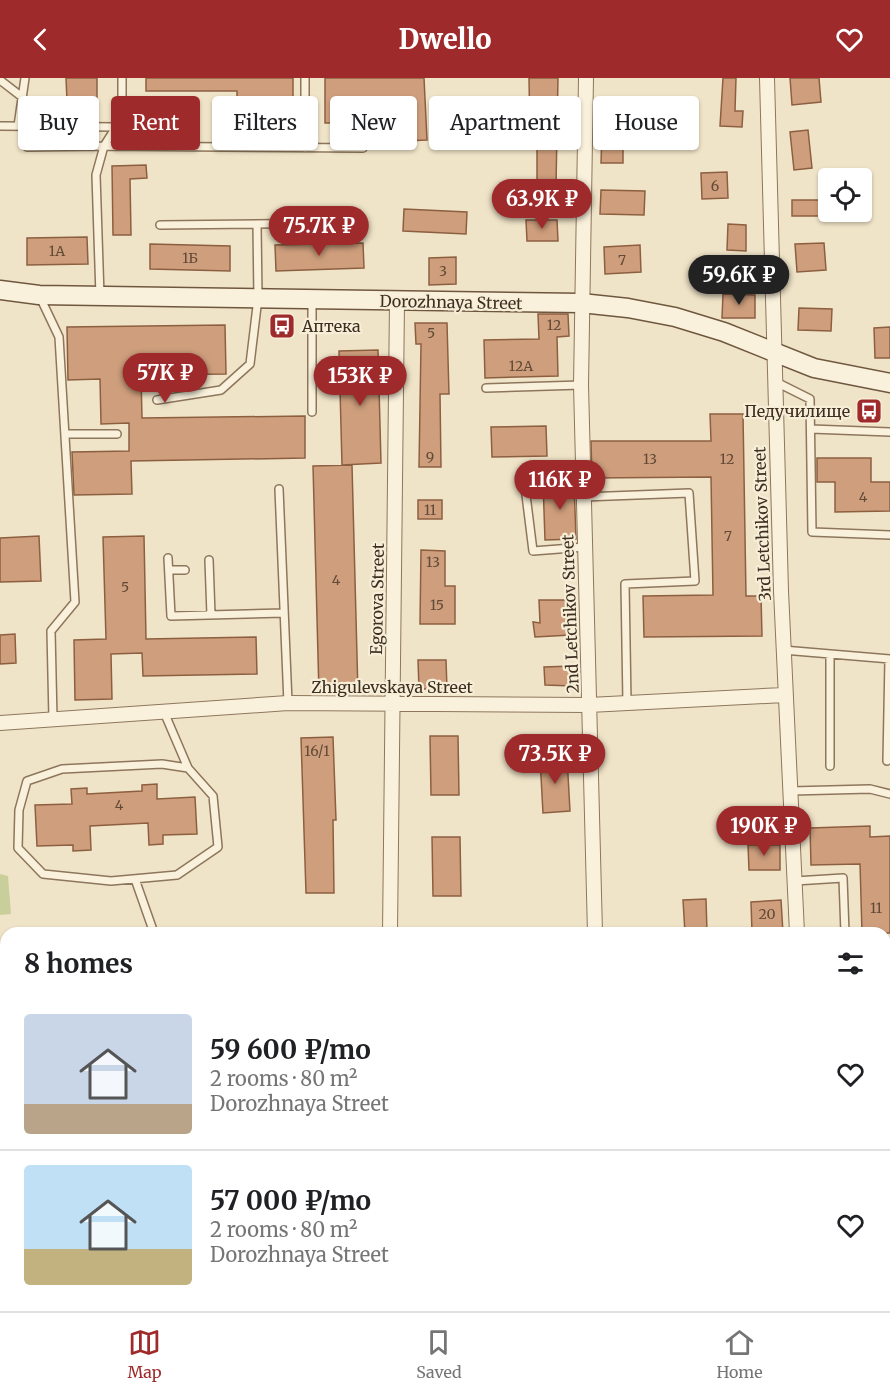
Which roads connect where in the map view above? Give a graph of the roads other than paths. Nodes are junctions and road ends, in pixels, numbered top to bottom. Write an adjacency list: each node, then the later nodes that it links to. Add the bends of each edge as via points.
1 (25, 78): 8 (lane)
2 (122, 78): 9 (lane)
3 (305, 78): 10 (lane)
4 (586, 78): 26 (street, 2nd Letchikov Street)
5 (767, 78): 27 (street, 3rd Letchikov Street)
6 (0, 80): 7 (lane)
7 (21, 96)
8 (22, 96)
9 (122, 96)
10 (305, 96)
11 (0, 126): 12 (lane)
12 (18, 126)
13 (111, 135): 15 (lane)
14 (99, 146): 15 (lane)
15 (104, 146): 16 (lane); 22 (lane, via 96,175)
16 (212, 147)
17 (339, 223): 19 (lane)
18 (160, 225): 19 (lane)
19 (257, 225): 23 (lane)
20 (0, 290): 21 (main road, Dorozhnaya Street)
21 (39, 295): 22 (main road, Dorozhnaya Street); 36 (lane, via 59,337)
22 (100, 296): 23 (main road, Dorozhnaya Street)
23 (258, 298): 24 (main road, Dorozhnaya Street); 32 (lane, via 250,364 221,390)
24 (312, 299): 25 (main road, Dorozhnaya Street); 33 (lane)
25 (397, 301): 26 (main road, Dorozhnaya Street); 53 (street, Egorova Street)
26 (581, 303): 27 (main road, Dorozhnaya Street, via 663,314); 30 (street, 2nd Letchikov Street)
27 (773, 351): 28 (street, 3rd Letchikov Street); 29 (main road, Dorozhnaya Street, via 814,368)
28 (774, 381): 34 (lane, via 810,399); 49 (street, 3rd Letchikov Street)
29 (890, 383)
30 (581, 385): 31 (lane); 40 (street, 2nd Letchikov Street)
31 (486, 388)
32 (157, 400)
33 (312, 412)
34 (811, 429): 35 (lane); 41 (lane, via 812,532)
35 (890, 432)
36 (65, 434): 37 (lane); 58 (lane, via 75,602 51,631)
37 (117, 434)
38 (525, 487): 42 (lane, via 533,550)
39 (279, 489): 47 (lane)
40 (584, 497): 42 (street, 2nd Letchikov Street); 54 (lane, via 689,493 694,581 625,584)
41 (890, 535)
42 (585, 547): 56 (street, 2nd Letchikov Street)
43 (168, 558): 45 (lane)
44 (209, 560): 48 (lane)
45 (169, 570): 46 (lane); 48 (lane, via 171,616)
46 (185, 570)
47 (284, 613): 48 (lane); 55 (lane)
48 (210, 615)
49 (783, 650): 50 (lane); 52 (street, 3rd Letchikov Street)
50 (830, 654): 51 (lane); 61 (lane)
51 (890, 659): 60 (lane)
52 (784, 695): 54 (street, Zhigulevskaya Street); 63 (street, 3rd Letchikov Street)
53 (392, 703): 55 (street, Zhigulevskaya Street); 56 (street, Zhigulevskaya Street); 68 (street, Egorova Street)
54 (627, 703): 56 (street, Zhigulevskaya Street)
55 (288, 704): 57 (street, Zhigulevskaya Street)
56 (590, 705): 69 (street, 2nd Letchikov Street)
57 (164, 712): 58 (street, Zhigulevskaya Street); 62 (lane)
58 (53, 719): 59 (street, Zhigulevskaya Street)
59 (0, 723)
60 (887, 761)
61 (830, 766)
62 (189, 768): 65 (lane, via 213,796 218,847 177,875); 65 (lane, via 162,764 62,769 27,781 19,810 18,848 43,874)
63 (791, 791): 64 (lane, via 870,789); 66 (street, 3rd Letchikov Street)
64 (890, 794)
65 (135, 879): 67 (lane)
66 (795, 881): 70 (street, 3rd Letchikov Street); 71 (lane, via 843,878)
67 (152, 927)
68 (390, 927)
69 (595, 927)
70 (797, 927)
71 (845, 927)

